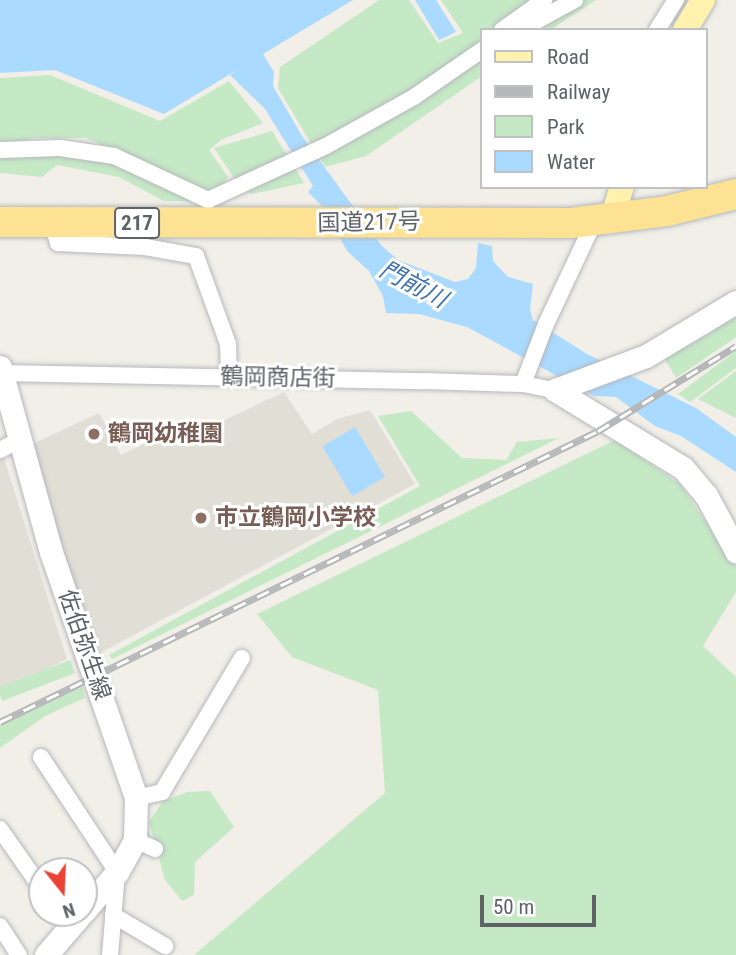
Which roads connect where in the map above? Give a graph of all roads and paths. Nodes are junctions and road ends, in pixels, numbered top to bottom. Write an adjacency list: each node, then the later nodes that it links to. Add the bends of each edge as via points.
1 (544, 0): 5 (street)
2 (575, 0): 6 (street)
3 (676, 0): 7 (street)
4 (703, 0): 8 (main road)
5 (505, 28)
6 (524, 28)
7 (658, 28)
8 (686, 28)
9 (475, 54): 10 (street, via 414,97 326,146 208,200 114,156 60,148)
10 (0, 150)
11 (620, 189): 13 (main road)
12 (736, 194): 13 (highway, 国道217号 / 217)
13 (604, 220): 15 (highway, 国道217号 / 217, via 274,225); 19 (street, via 546,324)
14 (0, 222): 15 (highway, 国道217号 / 217)
15 (52, 222): 18 (street, via 58,243 145,247 196,256 228,344)
16 (736, 302): 20 (main road, via 622,365)
17 (0, 371): 18 (street, 鶴岡商店街); 21 (main road, 佐伯弥生線)
18 (229, 377): 19 (street, 鶴岡商店街)
19 (525, 377): 20 (street, 鶴岡商店街)
20 (561, 388): 22 (main road, via 683,468 706,495)
21 (9, 446): 25 (main road, 佐伯弥生線, via 51,552)
22 (736, 551)
23 (242, 658): 25 (street, via 162,792)
24 (41, 757): 28 (street)
25 (136, 798): 28 (main road, 佐伯弥生線, via 145,845)
26 (0, 829): 27 (street)
27 (28, 869)
28 (117, 872): 29 (main road, 佐伯弥生線); 30 (street)
29 (98, 892)
30 (113, 915): 33 (street); 36 (street)
31 (0, 926): 34 (street)
32 (68, 927): 35 (main road, 佐伯弥生線)
33 (165, 946)
34 (19, 955)
35 (46, 955)
36 (110, 955)

